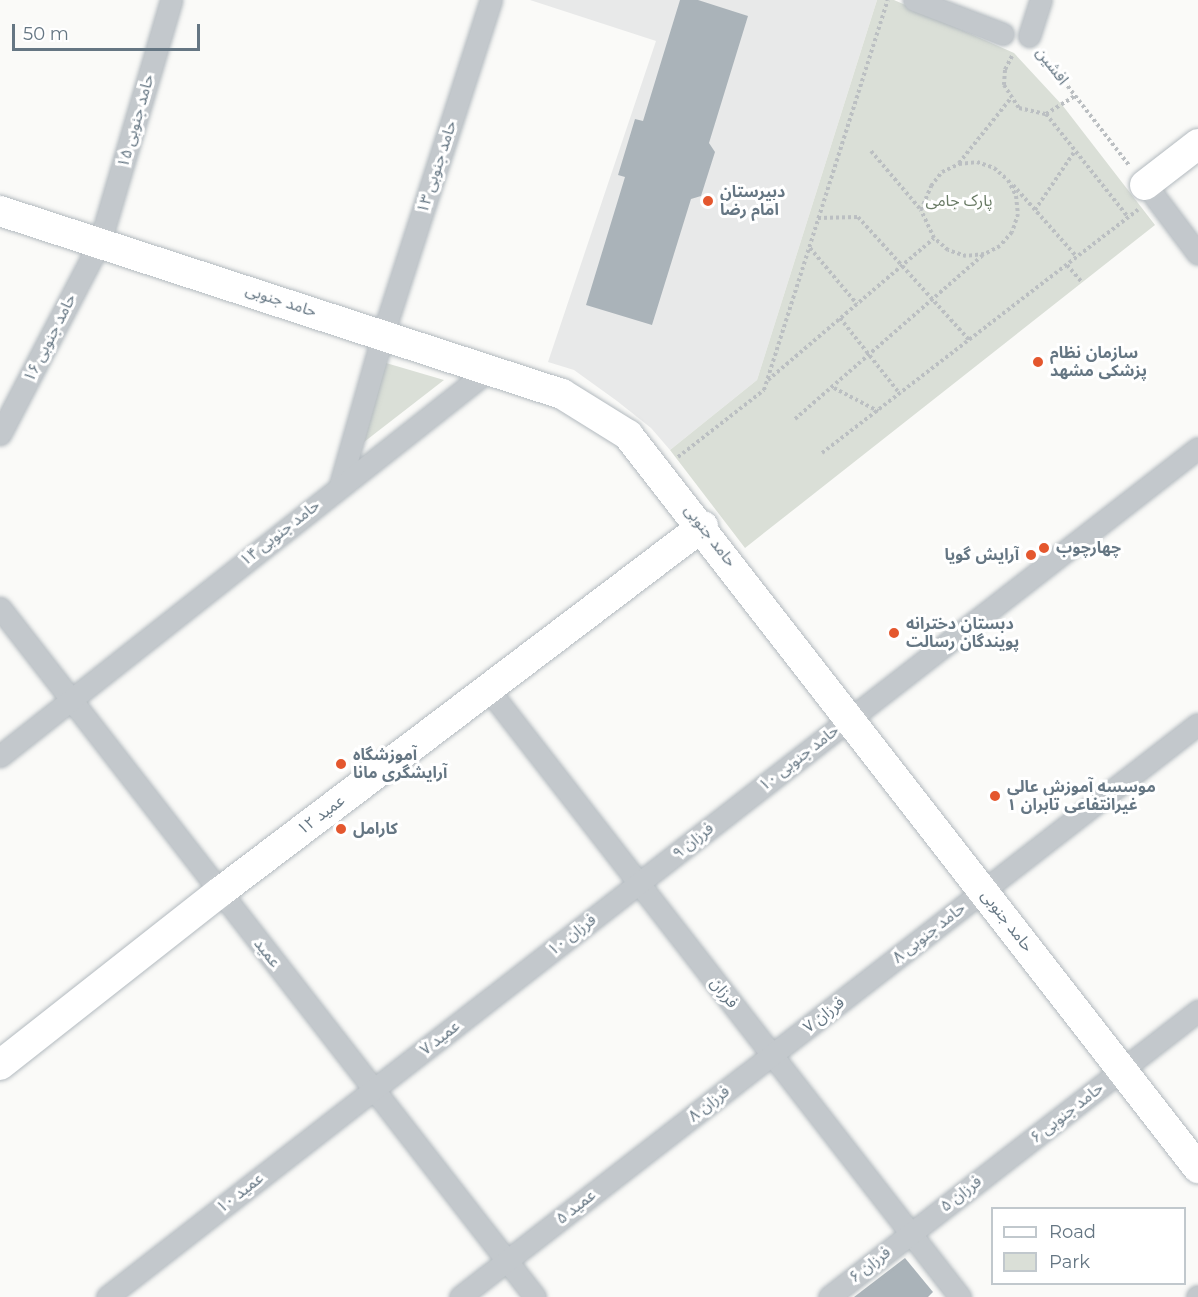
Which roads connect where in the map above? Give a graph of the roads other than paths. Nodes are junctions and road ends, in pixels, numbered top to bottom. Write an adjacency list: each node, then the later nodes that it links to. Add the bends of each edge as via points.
1 (171, 0): 10 (street, حامد جنوبی ۱۵)
2 (491, 0): 12 (street, حامد جنوبی ۱۳)
3 (914, 0): 5 (street)
4 (1041, 0): 6 (street)
5 (1003, 34)
6 (1029, 36)
7 (1198, 144): 8 (street)
8 (1150, 191): 11 (street)
9 (0, 211): 10 (street, حامد جنوبی)
10 (100, 242): 12 (street, حامد جنوبی); 14 (street, حامد جنوبی ۱۶)
11 (1198, 254)
12 (383, 334): 13 (street, حامد جنوبی); 16 (street, حامد جنوبی ۱۳)
13 (490, 369): 16 (street, حامد جنوبی ۱۴); 17 (street, حامد جنوبی, via 562,394 628,435)
14 (0, 434)
15 (1198, 448): 21 (street, حامد جنوبی ۱۰)
16 (340, 485): 20 (street, حامد جنوبی ۱۴)
17 (703, 526): 19 (street, عمید ۱۲); 21 (street, حامد جنوبی)
18 (0, 608): 20 (street, عمید)
19 (488, 689): 25 (street, فرزان); 27 (street, عمید ۱۲)
20 (71, 699): 23 (street, حامد جنوبی ۱۴); 27 (street, عمید)
21 (851, 718): 24 (street, حامد جنوبی ۱۰); 26 (street, حامد جنوبی)
22 (1194, 727): 26 (street, حامد جنوبی ۸)
23 (0, 756)
24 (748, 798): 25 (street, فرزان ۹)
25 (639, 884): 29 (street, فرزان ۱۰); 31 (street, فرزان)
26 (984, 890): 28 (street, حامد جنوبی ۸); 33 (street, حامد جنوبی)
27 (220, 892): 32 (street, عمید ۱۲); 34 (street, عمید)
28 (875, 975): 31 (street, فرزان ۷)
29 (506, 987): 34 (street, عمید ۷)
30 (1198, 1011): 33 (street, حامد جنوبی ۶)
31 (772, 1055): 35 (street, فرزان ۸); 38 (street, فرزان)
32 (0, 1065)
33 (1122, 1070): 36 (street, حامد جنوبی ۶); 37 (street, حامد جنوبی)
34 (374, 1089): 39 (street, عمید); 40 (street, عمید ۱۰)
35 (646, 1153): 39 (street, عمید ۵)
36 (1011, 1155): 38 (street, فرزان ۵)
37 (1198, 1168)
38 (911, 1233): 43 (street, فرزان ۶); 44 (street, فرزان)
39 (507, 1261): 41 (street, عمید ۵); 42 (street, عمید)
40 (107, 1297)
41 (460, 1297)
42 (535, 1297)
43 (829, 1297)
44 (960, 1297)

